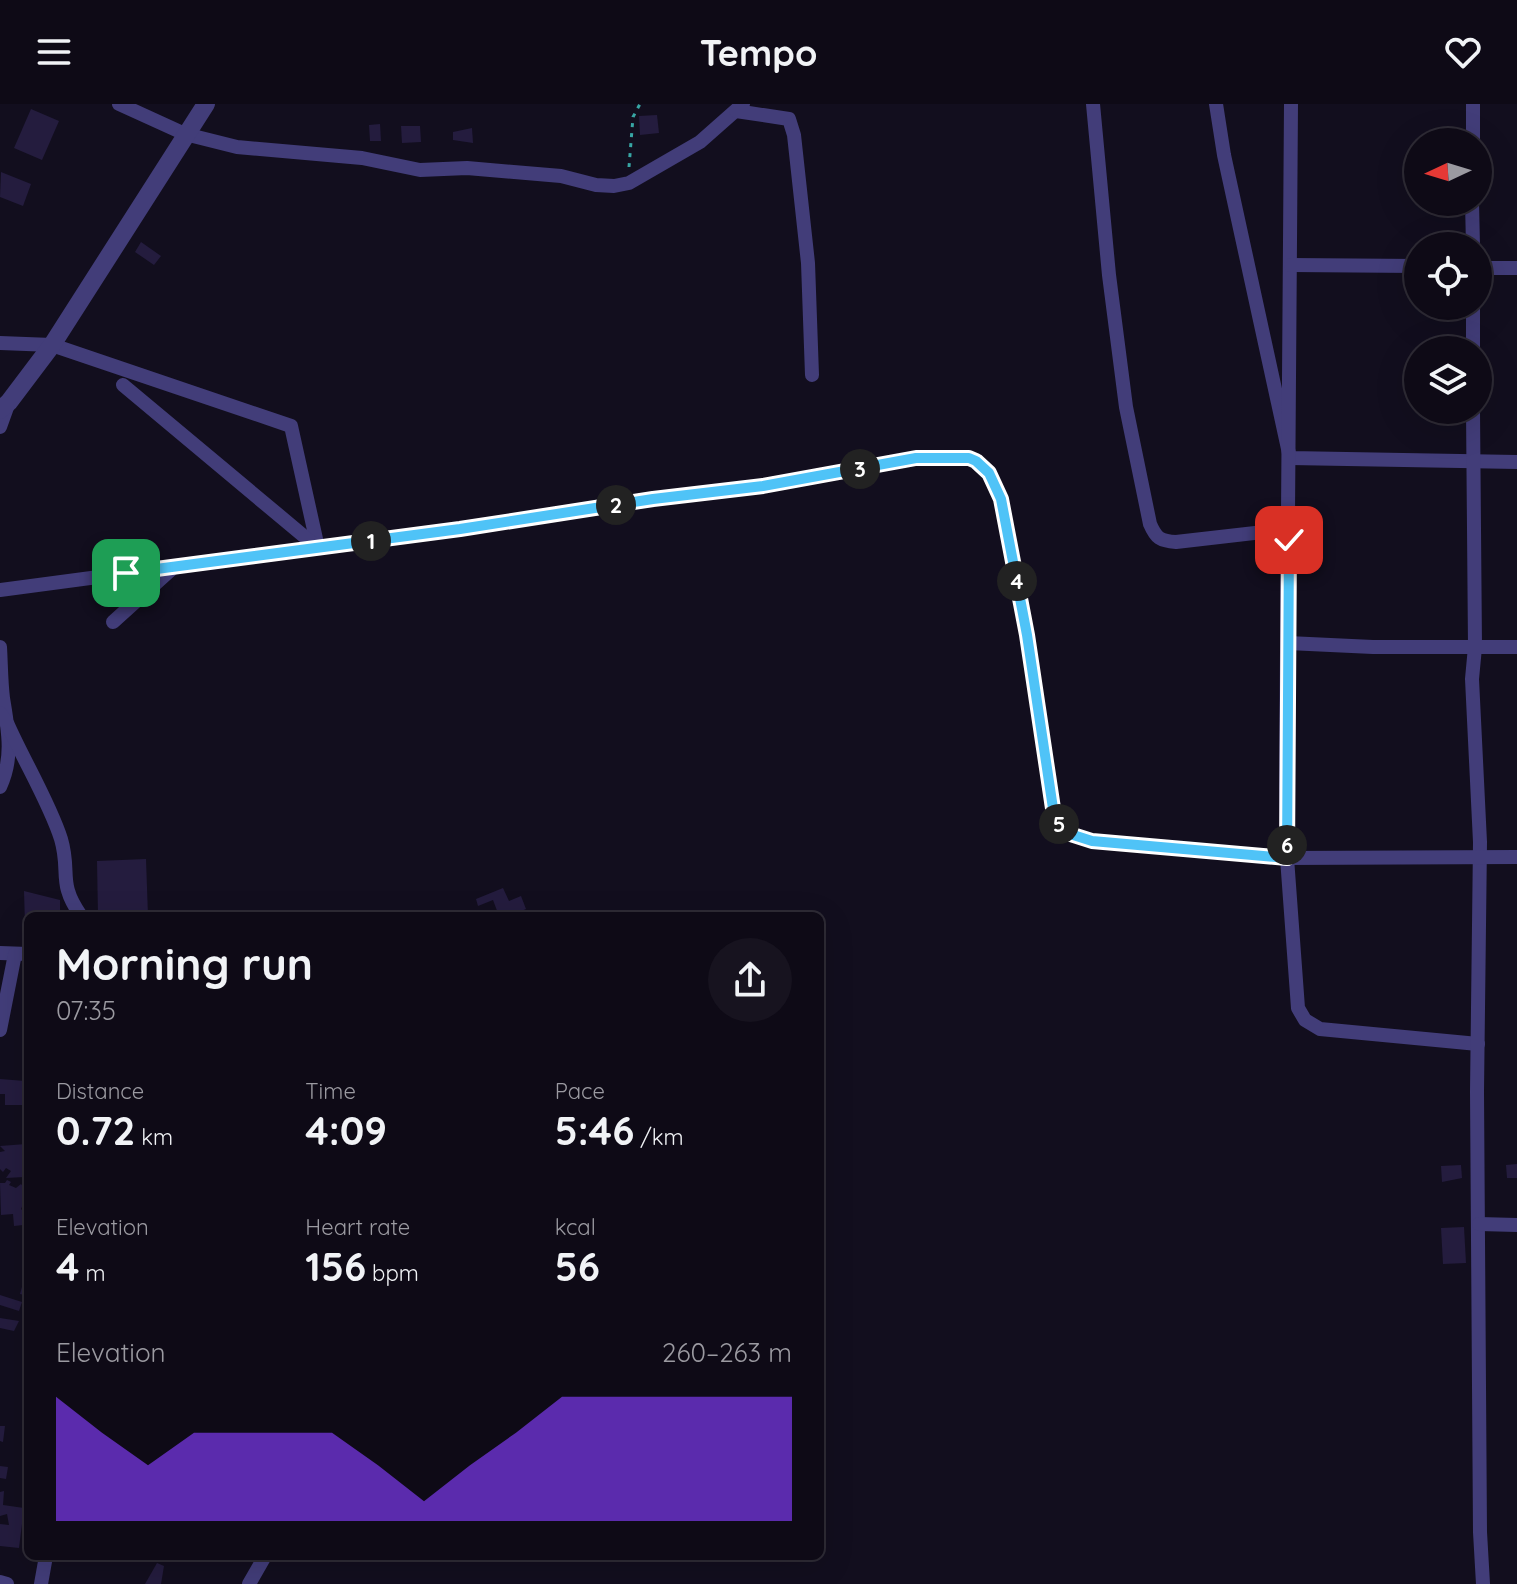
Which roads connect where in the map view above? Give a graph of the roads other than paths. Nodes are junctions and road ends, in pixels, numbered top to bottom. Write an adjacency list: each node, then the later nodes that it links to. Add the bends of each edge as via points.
1 (119, 104): 9 (street)
2 (206, 104): 9 (street)
3 (1093, 104): 24 (street, via 1126,407 1150,524 1164,542)
4 (1216, 104): 21 (street)
5 (1291, 104): 10 (street)
6 (1473, 104): 8 (street)
7 (740, 108): 9 (street, via 700,142 629,183 614,186 467,168 420,170 362,158 237,147); 16 (street, via 789,119 808,263)
8 (1473, 128)
9 (185, 134): 15 (street)
10 (1291, 265): 11 (street); 21 (street)
11 (1404, 266)
12 (1492, 268): 13 (street)
13 (1517, 268)
14 (0, 343): 15 (street)
15 (52, 345): 18 (street); 25 (street, via 291,426)
16 (812, 375)
17 (123, 385): 25 (street)
18 (4, 406): 20 (street)
19 (1473, 424): 22 (street)
20 (0, 427)
21 (1290, 458): 22 (street); 24 (street)
22 (1473, 460): 23 (street); 31 (street)
23 (1517, 462)
24 (1289, 529): 29 (street)
25 (318, 548): 26 (street); 36 (street, via 763,486 916,458 969,458 989,473 1001,499 1058,824 1067,833 1092,841)
26 (175, 566): 27 (street); 28 (street)
27 (0, 590)
28 (113, 622)
29 (1288, 643): 31 (street); 36 (street)
30 (0, 647): 33 (street)
31 (1475, 647): 32 (street); 37 (street)
32 (1517, 647)
33 (4, 719): 34 (street, via 9,762); 38 (street, via 61,841 65,888)
34 (0, 787)
35 (1517, 857): 37 (street)
36 (1287, 858): 37 (street); 41 (street, via 1298,1008 1305,1020 1320,1029)
37 (1480, 858): 41 (street)
38 (78, 912)
39 (14, 954): 40 (street)
40 (0, 1030)
41 (1478, 1044): 42 (street)
42 (1479, 1224): 43 (street); 50 (street)
43 (1517, 1225)
44 (45, 1560): 48 (street)
45 (263, 1560): 49 (street)
46 (0, 1582): 47 (street)
47 (7, 1584)
48 (41, 1584)
49 (249, 1584)
50 (1483, 1584)

